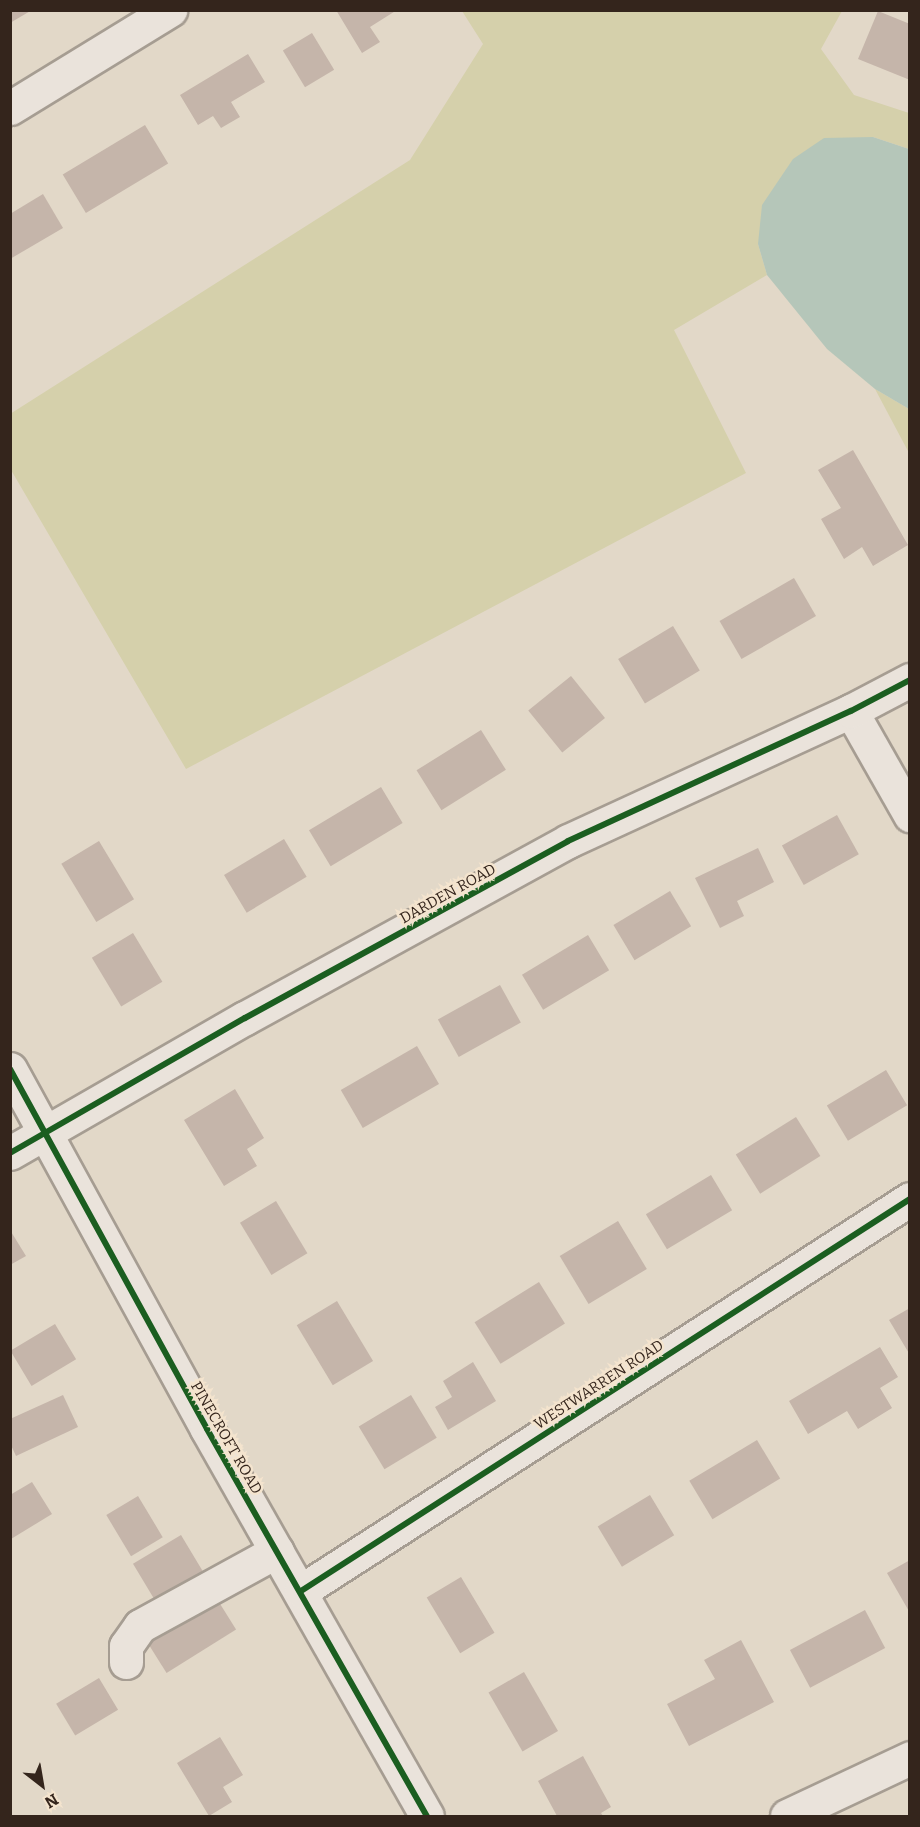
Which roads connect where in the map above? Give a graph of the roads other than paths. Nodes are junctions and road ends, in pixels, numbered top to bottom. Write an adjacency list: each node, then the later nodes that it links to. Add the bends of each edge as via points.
1 (170, 10): 2 (street)
2 (10, 108)
3 (909, 680): 4 (street, DARDEN ROAD)
4 (851, 711): 5 (street); 7 (street, DARDEN ROAD, via 568,841)
5 (909, 815)
6 (10, 1068): 7 (street, PINECROFT ROAD)
7 (44, 1132): 8 (street, DARDEN ROAD); 10 (street, PINECROFT ROAD)
8 (10, 1153)
9 (909, 1199): 11 (street, WESTWARREN ROAD)
10 (277, 1551): 11 (street, PINECROFT ROAD); 12 (street, via 140,1626 126,1646)
11 (301, 1591): 14 (street, PINECROFT ROAD)
12 (126, 1662)
13 (909, 1758): 15 (street)
14 (427, 1816)
15 (787, 1816)

